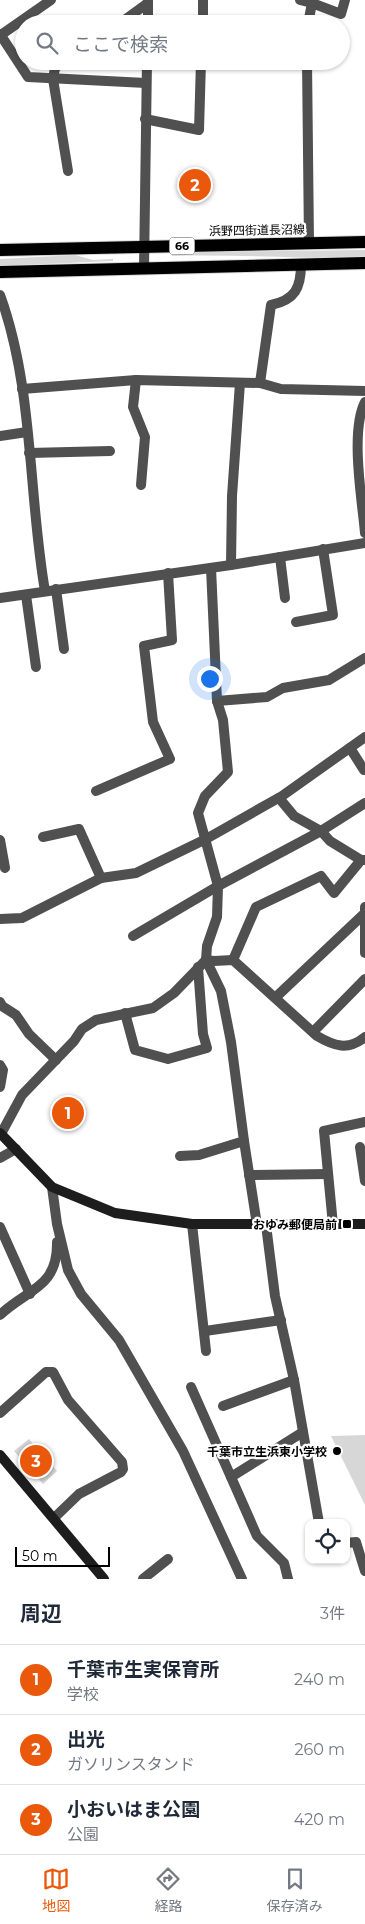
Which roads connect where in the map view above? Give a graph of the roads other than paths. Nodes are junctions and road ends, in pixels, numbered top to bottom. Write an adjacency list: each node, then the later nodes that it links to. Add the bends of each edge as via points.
1 (51, 0): 7 (street)
2 (203, 0): 10 (street)
3 (300, 0): 6 (street)
4 (345, 0): 6 (street, via 341,14)
5 (148, 2): 8 (street); 9 (street)
6 (312, 3): 11 (street)
7 (30, 15)
8 (131, 15)
9 (148, 15)
10 (203, 15)
11 (310, 15)
12 (15, 25): 13 (street)
13 (1, 35): 14 (street)
14 (15, 57)
15 (24, 70): 20 (street, via 28,77)
16 (55, 70): 20 (street)
17 (147, 70): 21 (street)
18 (201, 70): 22 (street, via 199,130)
19 (307, 70): 25 (street)
20 (53, 78): 21 (street); 23 (street)
21 (146, 83): 22 (street)
22 (145, 119): 26 (street)
23 (68, 171)
24 (365, 242): 25 (main road, 浜野四街道長沼線 / 66)
25 (308, 243): 26 (main road, 浜野四街道長沼線 / 66)
26 (143, 246): 27 (main road, 浜野四街道長沼線 / 66); 30 (street)
27 (0, 250)
28 (365, 263): 29 (main road, 66)
29 (301, 264): 30 (main road, 66); 35 (street, via 297,290 284,302 272,305)
30 (144, 268): 31 (main road, 66)
31 (0, 272)
32 (0, 295): 36 (street, via 11,324)
33 (136, 380): 34 (street); 36 (street); 43 (street, via 133,407 145,437)
34 (240, 382): 35 (street); 48 (street)
35 (260, 383): 37 (street, via 281,389)
36 (22, 389): 39 (street)
37 (365, 391)
38 (365, 402): 44 (street, via 360,411 358,460)
39 (27, 432): 40 (street); 42 (street)
40 (0, 436)
41 (110, 451): 42 (street)
42 (29, 453): 52 (street)
43 (141, 485)
44 (365, 533)
45 (365, 543): 46 (street)
46 (323, 550): 47 (street); 56 (street, via 333,615)
47 (280, 557): 48 (street); 55 (street)
48 (231, 565): 49 (street)
49 (211, 568): 50 (street); 60 (street)
50 (168, 574): 51 (street); 64 (street, via 172,640 144,646 153,722 170,759)
51 (56, 589): 52 (street); 57 (street)
52 (45, 591): 53 (street)
53 (26, 595): 54 (street); 59 (street)
54 (0, 598)
55 (286, 598)
56 (296, 622)
57 (64, 650)
58 (365, 658): 60 (street, via 329,680 283,688 267,697)
59 (36, 667)
60 (217, 701): 69 (street, via 228,772 205,796 198,812)
61 (365, 737): 62 (street)
62 (350, 748): 63 (street); 65 (street)
63 (364, 770)
64 (96, 791)
65 (278, 798): 67 (street, via 294,816); 69 (street)
66 (365, 804): 67 (street)
67 (321, 831): 71 (street, via 330,842); 74 (street)
68 (43, 837): 73 (street, via 79,829)
69 (206, 839): 73 (street, via 136,873); 74 (street)
70 (0, 840): 72 (street)
71 (363, 860): 79 (street, via 334,893 321,876 256,907)
72 (6, 868)
73 (101, 878): 76 (street, via 22,918)
74 (218, 886): 77 (street); 80 (street, via 217,917)
75 (365, 911): 78 (street); 82 (street)
76 (0, 919)
77 (132, 936)
78 (365, 953)
79 (233, 960): 80 (street); 82 (street)
80 (202, 963): 84 (street, via 174,993 153,1008); 84 (street, via 202,1034 207,1048 168,1059 136,1050); 92 (street, via 221,991)
81 (365, 980): 85 (street)
82 (276, 997): 85 (street)
83 (0, 1002): 87 (street)
84 (125, 1013): 87 (street, via 96,1020 82,1029)
85 (313, 1032): 86 (street, via 331,1045 343,1047)
86 (365, 1037)
87 (56, 1060): 91 (street, via 22,1095)
88 (0, 1065): 89 (street)
89 (0, 1087)
90 (365, 1122): 97 (street, via 324,1131)
91 (0, 1134): 94 (street)
92 (244, 1141): 95 (street); 98 (street)
93 (360, 1147): 99 (street)
94 (16, 1149): 96 (street); 100 (street)
95 (180, 1156)
96 (0, 1158)
97 (328, 1174): 98 (street); 105 (street)
98 (249, 1175): 104 (street)
99 (365, 1181)
100 (52, 1188): 101 (street); 102 (street, via 115,1213)
101 (57, 1224): 107 (street, via 58,1259 53,1272); 126 (street, via 68,1270 81,1294 119,1340 183,1451)
102 (192, 1224): 104 (street); 110 (street)
103 (365, 1224): 105 (street)
104 (262, 1225): 105 (street); 109 (street)
105 (333, 1225)
106 (0, 1227): 107 (street)
107 (30, 1294): 108 (street)
108 (0, 1315)
109 (281, 1320): 110 (street); 112 (street)
110 (205, 1331): 111 (street)
111 (206, 1351)
112 (294, 1380): 114 (street); 116 (street)
113 (191, 1387): 118 (street)
114 (223, 1406)
115 (0, 1412): 119 (street, via 46,1372 53,1372 68,1400 122,1462 121,1472 79,1494)
116 (303, 1432): 118 (street); 120 (street)
117 (0, 1455): 119 (street)
118 (231, 1477): 127 (street, via 257,1536 284,1563)
119 (54, 1518): 124 (street)
120 (317, 1519)
121 (350, 1543): 123 (street, via 356,1542)
122 (168, 1559): 125 (street)
123 (365, 1571)
124 (104, 1579)
125 (143, 1579)
126 (242, 1579)
127 (288, 1579)

